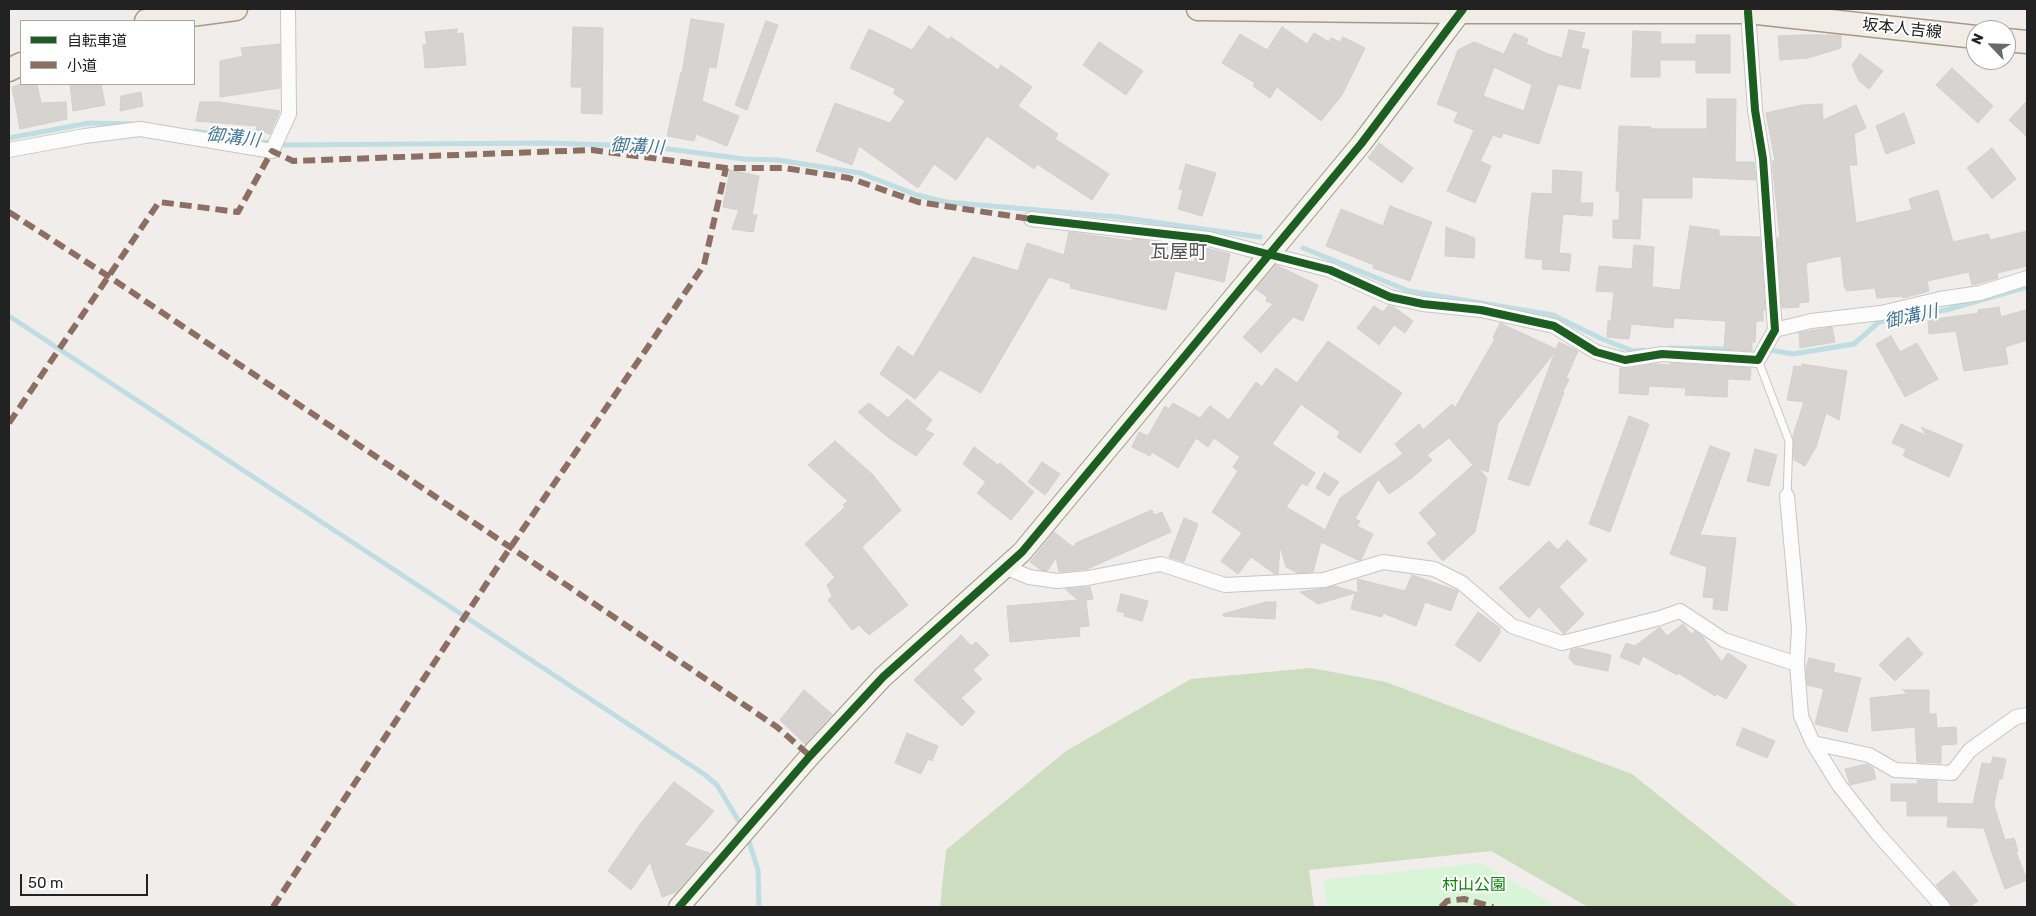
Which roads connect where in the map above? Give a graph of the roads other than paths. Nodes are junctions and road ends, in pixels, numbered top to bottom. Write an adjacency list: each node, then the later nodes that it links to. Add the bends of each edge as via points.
1 (236, 9): 6 (main road)
2 (288, 9): 8 (street, via 289,114 272,151 140,129)
3 (1198, 9): 4 (main road, 坂本人吉線)
4 (1462, 10): 5 (main road, 坂本人吉線); 10 (street, via 1361,144)
5 (1748, 12): 7 (main road, 坂本人吉線); 12 (street, via 1755,110 1763,159)
6 (154, 20)
7 (1966, 36)
8 (9, 150)
9 (1031, 219): 10 (street, via 1209,239)
10 (1269, 254): 13 (street, via 1330,270 1390,297 1481,310 1554,326 1596,352 1625,360 1662,354); 15 (street, via 1097,463)
11 (2027, 278): 12 (street, via 1980,293 1881,314 1811,321)
12 (1775, 330): 13 (street)
13 (1758, 360): 14 (lane, via 1789,441)
14 (1787, 496): 16 (street, via 1800,629)
15 (1005, 568): 16 (street, via 1029,577 1057,581 1161,564 1225,585 1324,580 1384,562 1434,569 1462,583 1512,626 1562,643 1680,611 1724,640); 19 (street, via 883,677)
16 (1797, 664): 18 (street, via 1802,716)
17 (2027, 715): 18 (street, via 2016,717 1970,750 1952,773 1895,770 1869,755)
18 (1813, 744): 20 (street, via 1839,785 1877,833)
19 (679, 907)
20 (1943, 907)

